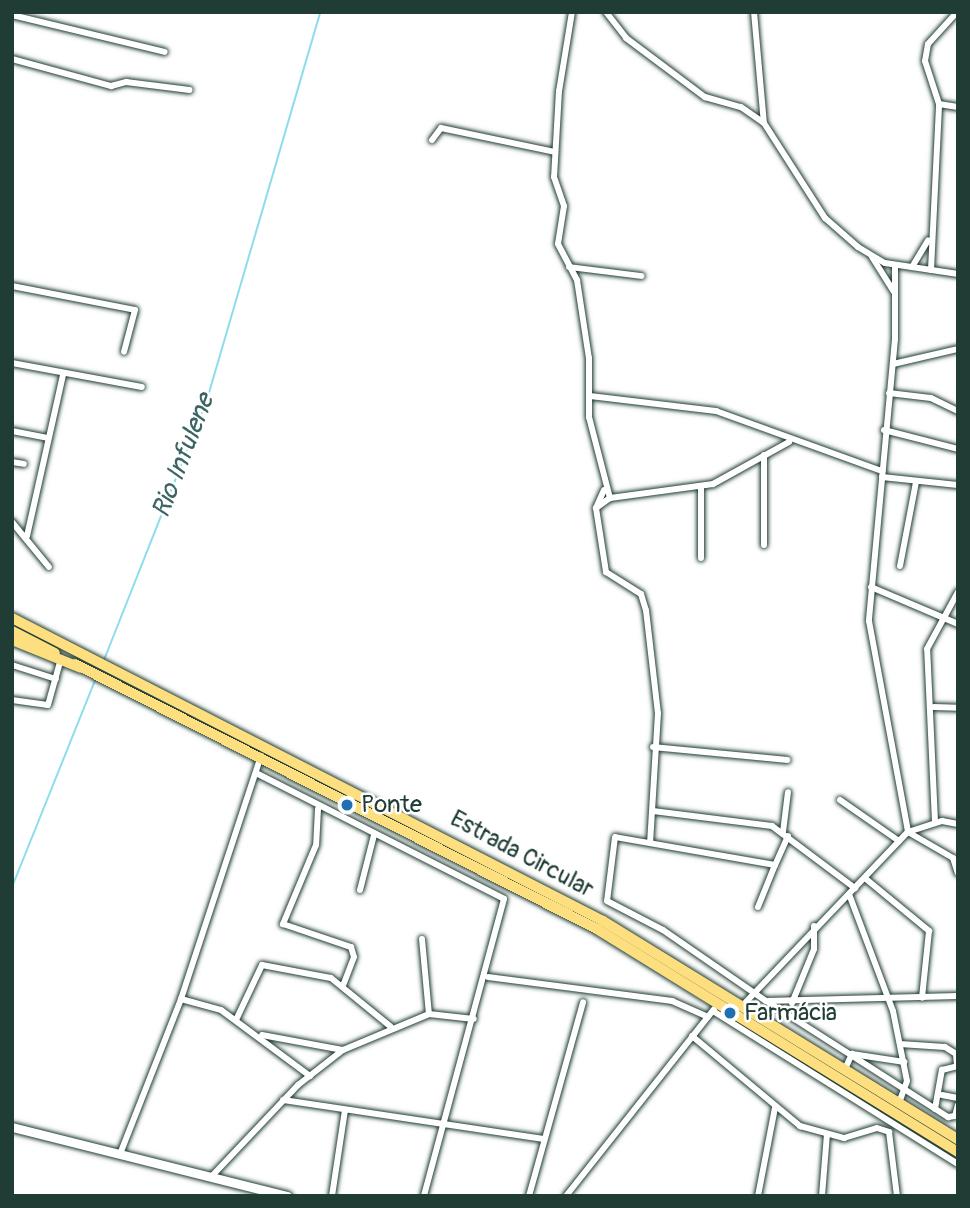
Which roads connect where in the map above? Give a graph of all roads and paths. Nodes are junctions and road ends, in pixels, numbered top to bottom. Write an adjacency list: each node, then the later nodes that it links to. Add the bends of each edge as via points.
1 (572, 12): 13 (street)
2 (606, 12): 11 (street, via 625,38 705,97 741,107)
3 (754, 12): 11 (street)
4 (957, 12): 9 (street, via 928,44 925,61)
5 (12, 15): 6 (street)
6 (165, 52)
7 (12, 59): 8 (street, via 111,86 126,82)
8 (189, 90)
9 (939, 104): 10 (street); 14 (street)
10 (958, 107)
11 (764, 123): 15 (street, via 825,218)
12 (432, 140): 13 (street, via 439,128)
13 (555, 152): 17 (street, via 555,183 564,206 558,244)
14 (929, 239): 18 (street); 19 (street)
15 (871, 256): 16 (street); 23 (street)
16 (895, 264): 18 (street); 23 (street)
17 (569, 267): 21 (street); 31 (street, via 577,280)
18 (912, 267): 19 (street)
19 (931, 270): 20 (street)
20 (958, 274)
21 (641, 276)
22 (12, 286): 25 (street, via 135,310)
23 (896, 293): 26 (street)
24 (958, 349): 26 (street)
25 (124, 352)
26 (893, 364): 30 (street)
27 (13, 365): 28 (street)
28 (63, 375): 29 (street); 35 (street)
29 (142, 387)
30 (888, 393): 32 (street, via 931,398); 33 (street)
31 (590, 396): 36 (street, via 716,411); 45 (street)
32 (958, 411)
33 (884, 430): 37 (street); 41 (street)
34 (12, 431): 35 (street)
35 (47, 438): 49 (street)
36 (789, 442): 38 (street); 41 (street, via 827,448)
37 (958, 449)
38 (764, 456): 44 (street); 50 (street)
39 (12, 462): 40 (street)
40 (24, 464)
41 (882, 474): 42 (street); 54 (street)
42 (916, 482): 43 (street); 52 (street)
43 (958, 485)
44 (701, 487): 46 (street); 51 (street)
45 (604, 490): 46 (street); 47 (street)
46 (610, 498): 47 (street)
47 (596, 508): 69 (street, via 607,575 637,590 645,604 658,713)
48 (12, 522): 49 (street)
49 (27, 536): 53 (street)
50 (764, 545)
51 (701, 558)
52 (900, 566)
53 (48, 567)
54 (871, 587): 57 (street); 81 (street, via 879,699 899,764)
55 (958, 592): 57 (street)
56 (12, 618): 65 (main road, Estrada Circular, via 96,660)
57 (942, 618): 58 (street); 67 (street, via 927,649)
58 (958, 624)
59 (12, 631): 63 (main road, Estrada Circular)
60 (12, 640): 61 (highway)
61 (60, 662): 63 (highway); 64 (street)
62 (12, 665): 64 (street)
63 (86, 670): 65 (main road, Estrada Circular)
64 (56, 679): 66 (street, via 48,705)
65 (145, 692): 70 (main road, Estrada Circular); 105 (main road, Estrada Circular, via 483,855)
66 (12, 700)
67 (934, 707): 68 (street); 79 (street)
68 (958, 708)
69 (653, 747): 71 (street); 76 (street)
70 (261, 756): 72 (street); 106 (main road, Estrada Circular, via 499,875)
71 (787, 760)
72 (256, 773): 75 (street); 100 (street)
73 (788, 792): 82 (street)
74 (840, 800): 84 (street)
75 (318, 809): 83 (street); 96 (street, via 318,838 283,924 351,947 354,957)
76 (653, 811): 82 (street, via 760,822); 85 (street)
77 (958, 815): 78 (street)
78 (949, 820): 79 (street); 80 (street)
79 (935, 822): 81 (street)
80 (958, 824)
81 (908, 832): 84 (street); 87 (street, via 953,858 952,871)
82 (785, 834): 86 (street); 89 (street)
83 (374, 835): 90 (street); 95 (street, via 505,899)
84 (899, 841): 88 (street)
85 (650, 842): 86 (street); 97 (street, via 615,837 607,901)
86 (775, 865): 92 (street)
87 (958, 873)
88 (866, 878): 89 (street); 99 (street, via 929,931)
89 (855, 888): 91 (street)
90 (360, 890)
91 (849, 894): 93 (street); 102 (street)
92 (758, 907)
93 (814, 926): 97 (street); 104 (street, via 814,949)
94 (422, 939): 107 (street)
95 (488, 977): 106 (street); 108 (street)
96 (343, 985): 109 (street, via 260,965); 110 (street)
97 (754, 993): 101 (street); 105 (street)
98 (958, 996): 99 (street)
99 (922, 998): 102 (street)
100 (181, 999): 109 (street, via 210,1004); 137 (street)
101 (766, 1000): 104 (street); 115 (street)
102 (887, 1000): 104 (street); 113 (street)
103 (583, 1002): 134 (street)
104 (792, 1003)
105 (743, 1005): 118 (main road, Estrada Circular)
106 (714, 1010): 112 (street); 129 (main road, Estrada Circular)
107 (429, 1014): 108 (street); 110 (street)
108 (474, 1019): 130 (street)
109 (236, 1020): 111 (street)
110 (391, 1027): 114 (street)
111 (261, 1034): 114 (street); 119 (street)
112 (692, 1036): 126 (street); 145 (street)
113 (900, 1044): 116 (street); 117 (street, via 945,1047 956,1054)
114 (343, 1050): 119 (street)
115 (852, 1054): 116 (street); 118 (street); 120 (street)
116 (904, 1062): 120 (street)
117 (957, 1066): 121 (street, via 942,1070)
118 (845, 1069): 124 (main road, Estrada Circular)
119 (310, 1076): 123 (street)
120 (905, 1091): 124 (street); 127 (street)
121 (942, 1095): 122 (street); 127 (street)
122 (958, 1098)
123 (284, 1100): 128 (street); 139 (street)
124 (899, 1103): 135 (main road, Estrada Circular)
125 (958, 1105): 127 (street, via 951,1118)
126 (775, 1108): 133 (street); 146 (street)
127 (935, 1109)
128 (345, 1110): 130 (street); 142 (street)
129 (895, 1118): 132 (street); 136 (main road, Estrada Circular); 138 (street)
130 (444, 1126): 134 (street); 143 (street)
131 (12, 1127): 137 (street)
132 (877, 1128): 133 (street, via 844,1138); 148 (street, via 891,1138)
133 (827, 1134): 147 (street)
134 (544, 1139): 144 (street)
135 (958, 1139)
136 (958, 1152)
137 (120, 1154): 139 (street)
138 (958, 1164)
139 (211, 1177): 140 (street)
140 (272, 1194): 141 (street)
141 (287, 1196)
142 (332, 1196)
143 (424, 1196)
144 (529, 1196)
145 (566, 1196)
146 (758, 1196)
147 (822, 1196)
148 (897, 1196)

